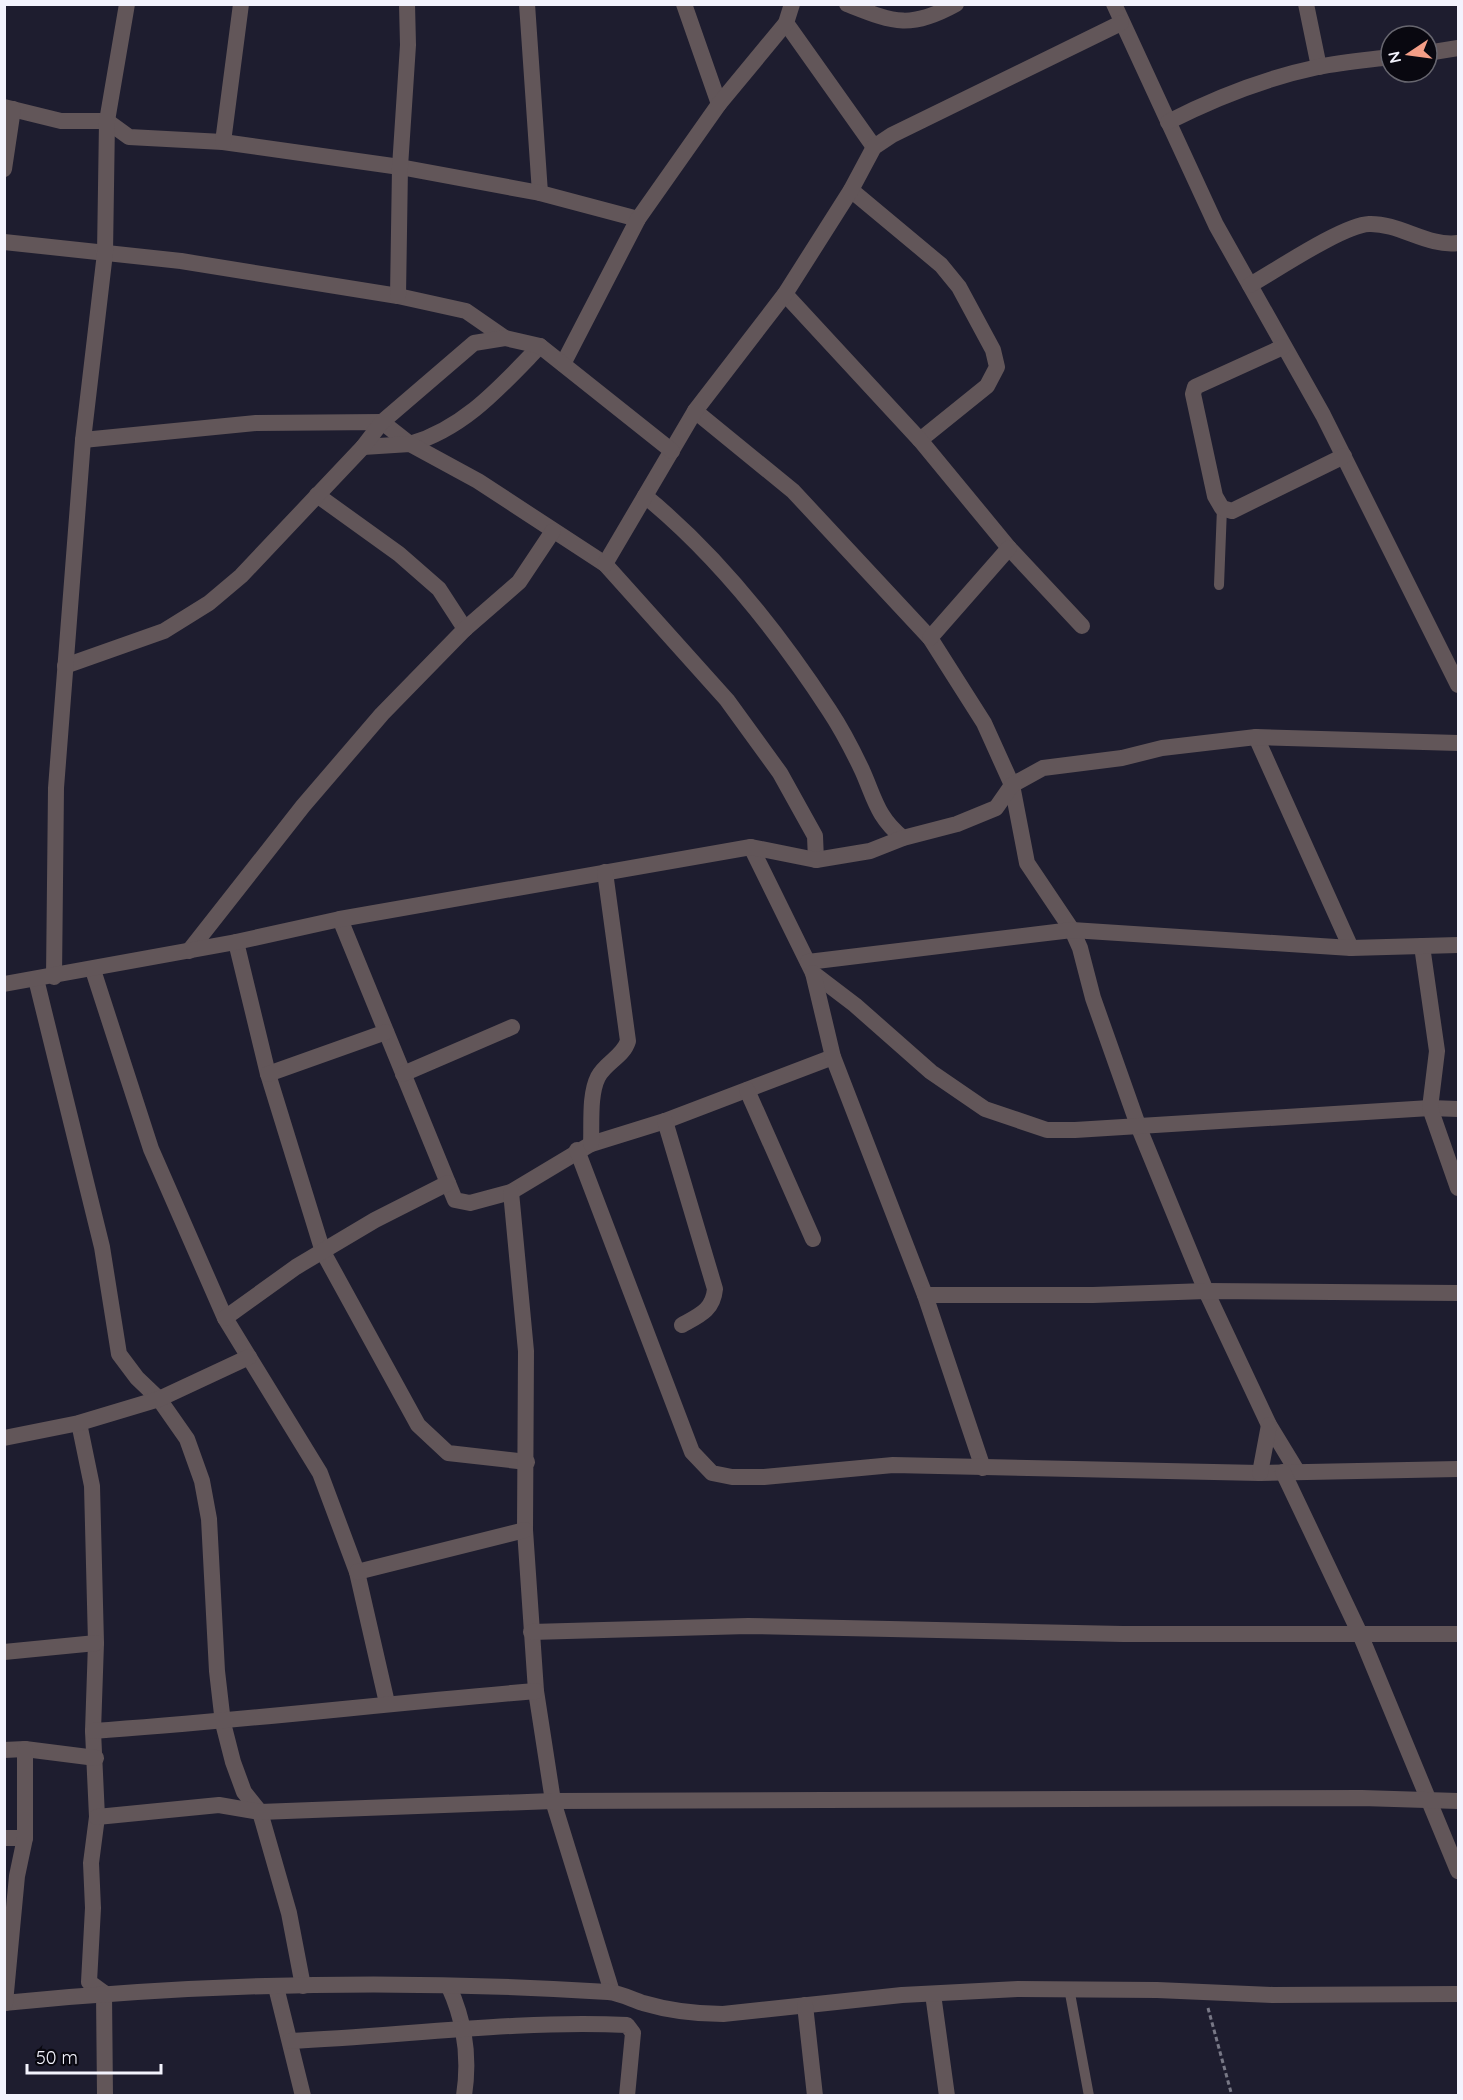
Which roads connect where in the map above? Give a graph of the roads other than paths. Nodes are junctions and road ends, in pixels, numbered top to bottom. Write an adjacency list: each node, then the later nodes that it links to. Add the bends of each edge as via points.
1 (127, 4): 19 (street)
2 (241, 4): 21 (street)
3 (407, 4): 23 (street)
4 (527, 4): 26 (street)
5 (684, 4): 17 (street)
6 (792, 4): 11 (street)
7 (847, 4): 8 (street, via 895,21 920,21)
8 (956, 4)
9 (1114, 4): 12 (street)
10 (1306, 4): 16 (street)
11 (786, 23): 17 (street); 22 (street)
12 (1121, 24): 20 (street); 22 (street)
13 (1458, 48): 14 (street)
14 (1439, 51)
15 (1379, 59): 16 (street)
16 (1319, 67): 20 (street, via 1252,86)
17 (719, 104): 27 (street)
18 (9, 108): 19 (street, via 60,121); 24 (street)
19 (107, 121): 21 (street, via 129,137); 30 (street)
20 (1168, 122): 31 (street, via 1216,225)
21 (223, 142): 23 (street)
22 (874, 147): 25 (street)
23 (400, 167): 26 (street); 33 (street)
24 (4, 169)
25 (851, 190): 32 (street); 41 (street, via 941,265 958,287 993,350 996,367 987,386)
26 (540, 193): 27 (street)
27 (638, 219): 37 (street)
28 (4, 242): 30 (street)
29 (1458, 243): 31 (street, via 1445,245 1368,224 1332,238)
30 (105, 253): 33 (street, via 266,273); 40 (street)
31 (1250, 285): 36 (street)
32 (785, 294): 38 (street); 41 (street)
33 (398, 296): 34 (street, via 466,311)
34 (505, 338): 35 (street); 39 (street, via 474,343)
35 (540, 346): 37 (street); 42 (street, via 483,404 448,430)
36 (1284, 347): 45 (street); 48 (street, via 1195,387 1193,394 1215,496)
37 (563, 364): 44 (street)
38 (695, 411): 44 (street); 55 (street, via 793,491)
39 (382, 422): 40 (street, via 256,423); 42 (street); 43 (street)
40 (83, 440): 56 (street)
41 (920, 440): 50 (street)
42 (410, 444): 43 (street); 49 (street, via 478,481)
43 (363, 447): 46 (street)
44 (672, 451): 47 (street)
45 (1344, 456): 48 (street, via 1241,508); 57 (street)
46 (317, 495): 54 (street, via 399,554 439,589); 56 (street, via 242,576 209,603 164,631)
47 (645, 496): 51 (street); 61 (street, via 676,520 711,556 775,636 830,710 886,825)
48 (1222, 508): 52 (lane)
49 (553, 531): 51 (street); 54 (street, via 519,582)
50 (1009, 548): 53 (street); 55 (street)
51 (605, 564): 63 (street, via 727,700 773,764 815,836)
52 (1219, 585)
53 (1082, 626)
54 (465, 629): 71 (street, via 382,714 303,806)
55 (930, 638): 60 (street, via 984,723)
56 (65, 666): 74 (street, via 56,788)
57 (1458, 685)
58 (1256, 736): 59 (street); 60 (street, via 1043,768); 70 (street)
59 (1458, 743)
60 (1012, 785): 61 (street, via 996,808 957,824); 66 (street, via 1028,863)
61 (903, 838): 63 (street, via 870,851)
62 (751, 847): 63 (street); 64 (street); 72 (street)
63 (816, 860)
64 (605, 873): 65 (street); 87 (street, via 628,1041 598,1076)
65 (340, 919): 67 (street); 78 (street)
66 (1072, 930): 70 (street); 72 (street); 86 (street)
67 (236, 942): 71 (street); 80 (street)
68 (1458, 945): 69 (street)
69 (1422, 946): 70 (street); 83 (street, via 1437,1052)
70 (1352, 948)
71 (189, 951): 73 (street)
72 (810, 967): 79 (street); 86 (street, via 931,1072 986,1109 1047,1130)
73 (93, 969): 74 (street); 96 (street, via 151,1149)
74 (54, 977): 75 (street)
75 (36, 979): 76 (street); 99 (street, via 102,1247 119,1354)
76 (4, 984)
77 (512, 1027): 81 (street)
78 (386, 1032): 80 (street); 81 (street)
79 (833, 1058): 82 (street); 95 (street)
80 (268, 1074): 92 (street)
81 (403, 1074): 88 (street)
82 (747, 1090): 85 (street); 91 (street)
83 (1430, 1108): 84 (street); 86 (street); 89 (street)
84 (1458, 1109)
85 (665, 1121): 87 (street); 97 (street, via 716,1288 709,1310)
86 (1139, 1128): 93 (street)
87 (584, 1147): 90 (street); 104 (street, via 692,1452 712,1473 764,1477 893,1465)
88 (448, 1183): 90 (street, via 455,1200 464,1203); 92 (street)
89 (1458, 1188)
90 (511, 1192): 103 (street, via 526,1351)
91 (813, 1239)
92 (323, 1252): 96 (street); 103 (street, via 418,1425 431,1441 448,1453)
93 (1206, 1291): 94 (street); 95 (street); 101 (street)
94 (1458, 1293)
95 (925, 1295): 104 (street)
96 (225, 1318): 98 (street)
97 (682, 1325)
98 (249, 1357): 99 (street); 109 (street, via 320,1473)
99 (159, 1399): 100 (street); 117 (street, via 187,1439 202,1481 209,1519 217,1671)
100 (79, 1424): 102 (street); 113 (street, via 92,1486)
101 (1269, 1425): 106 (street); 107 (street)
102 (4, 1438)
103 (527, 1462): 108 (street)
104 (983, 1468): 107 (street)
105 (1458, 1469): 106 (street)
106 (1290, 1472): 107 (street); 111 (street)
107 (1260, 1473)
108 (525, 1530): 109 (street); 110 (street)
109 (357, 1572): 116 (street)
110 (531, 1632): 111 (street, via 748,1626 1111,1634); 115 (street)
111 (1360, 1634): 112 (street); 122 (street)
112 (1458, 1634)
113 (96, 1643): 114 (street); 118 (street)
114 (4, 1652)
115 (536, 1691): 116 (street); 123 (street)
116 (387, 1703): 117 (street)
117 (224, 1722): 118 (street); 125 (street, via 244,1792)
118 (93, 1731): 121 (street)
119 (25, 1749): 120 (street); 121 (street); 128 (street)
120 (4, 1750)
121 (96, 1758): 126 (street)
122 (1431, 1800): 123 (street); 124 (street); 129 (street)
123 (553, 1802): 125 (street); 134 (street)
124 (1458, 1802)
125 (260, 1812): 126 (street, via 219,1805); 131 (street, via 289,1913)
126 (98, 1817): 135 (street, via 90,1863 93,1908 89,1982)
127 (4, 1838): 128 (street)
128 (24, 1838): 138 (street)
129 (1458, 1871)
130 (276, 1986): 131 (street); 135 (street); 141 (street)
131 (303, 1986): 132 (street)
132 (449, 1987): 134 (street); 140 (street)
133 (1069, 1988): 136 (street); 137 (street, via 1273,1995); 148 (lane)
134 (612, 1992): 139 (street, via 698,2014)
135 (104, 1993): 138 (street); 142 (street)
136 (933, 1994): 139 (street); 147 (street)
137 (1458, 1994)
138 (5, 2003)
139 (805, 2005): 146 (street)
140 (464, 2028): 141 (street); 144 (street); 145 (street, via 627,2025 633,2033)
141 (290, 2042): 143 (street)
142 (105, 2096)
143 (303, 2096)
144 (465, 2096)
145 (627, 2096)
146 (815, 2096)
147 (947, 2096)
148 (1089, 2096)

